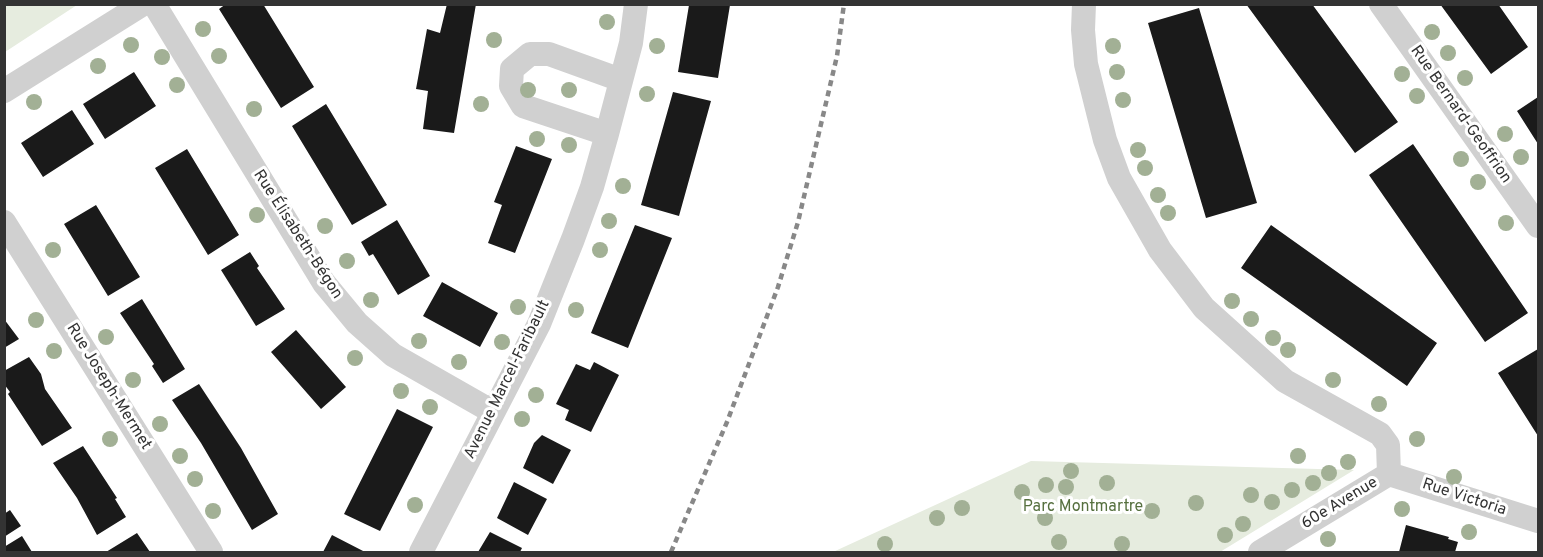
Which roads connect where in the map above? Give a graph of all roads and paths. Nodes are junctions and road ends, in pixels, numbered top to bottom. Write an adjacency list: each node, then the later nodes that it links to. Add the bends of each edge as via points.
1 (143, 4): 7 (street)
2 (154, 4): 11 (street, Rue Élisabeth-Bégon, via 324,283 357,323 393,355)
3 (636, 4): 6 (street, Avenue Marcel-Faribault)
4 (1084, 4): 12 (street, via 1086,64 1105,140 1119,178 1160,250 1204,308 1285,381 1380,434 1388,445)
5 (1381, 4): 10 (street, Rue Bernard-Geoffrion)
6 (621, 80): 8 (street, Avenue Marcel-Faribault); 8 (street, via 549,54 530,54 512,69 511,86 524,106)
7 (4, 92)
8 (607, 134): 11 (street, Avenue Marcel-Faribault, via 592,187 539,324)
9 (4, 222): 14 (street, Rue Joseph-Mermet)
10 (1539, 226)
11 (493, 412): 15 (street, Avenue Marcel-Faribault)
12 (1389, 474): 13 (street, Rue Victoria); 16 (street, 60e Avenue)
13 (1539, 521)
14 (211, 552)
15 (421, 552)
16 (1260, 552)

